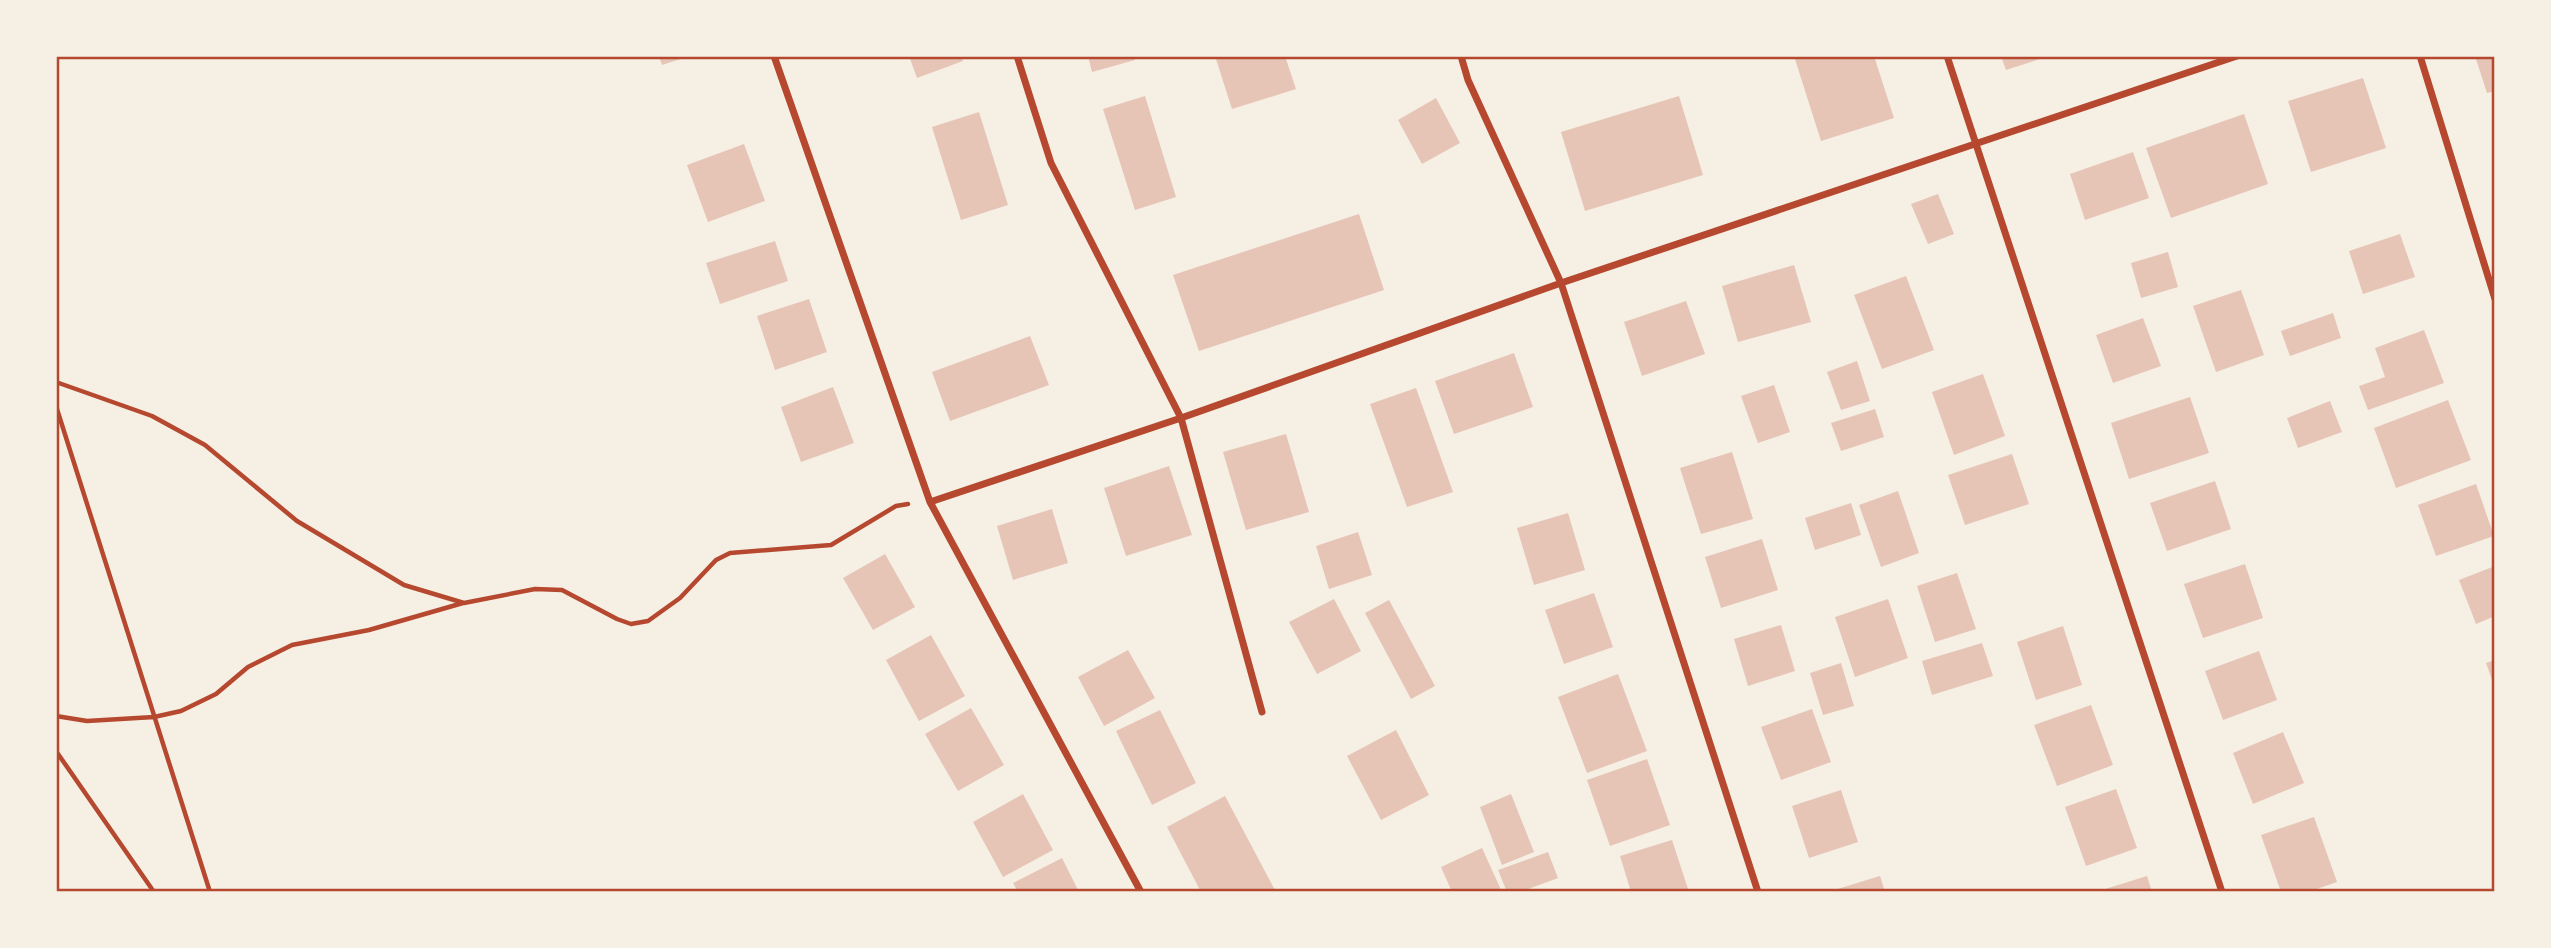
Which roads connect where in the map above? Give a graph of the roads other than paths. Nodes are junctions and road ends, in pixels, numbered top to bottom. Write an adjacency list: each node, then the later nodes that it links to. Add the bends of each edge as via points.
1 (774, 56): 11 (street)
2 (1017, 56): 10 (street, via 1051,163)
3 (1461, 56): 8 (street)
4 (1947, 56): 7 (street)
5 (2237, 56): 7 (street)
6 (2420, 56): 9 (street)
7 (1976, 145): 8 (street); 15 (street)
8 (1561, 283): 10 (street); 14 (street)
9 (2495, 299)
10 (1181, 418): 11 (street); 12 (street)
11 (930, 502): 13 (street)
12 (1262, 712)
13 (1141, 892)
14 (1758, 892)
15 (2222, 892)

